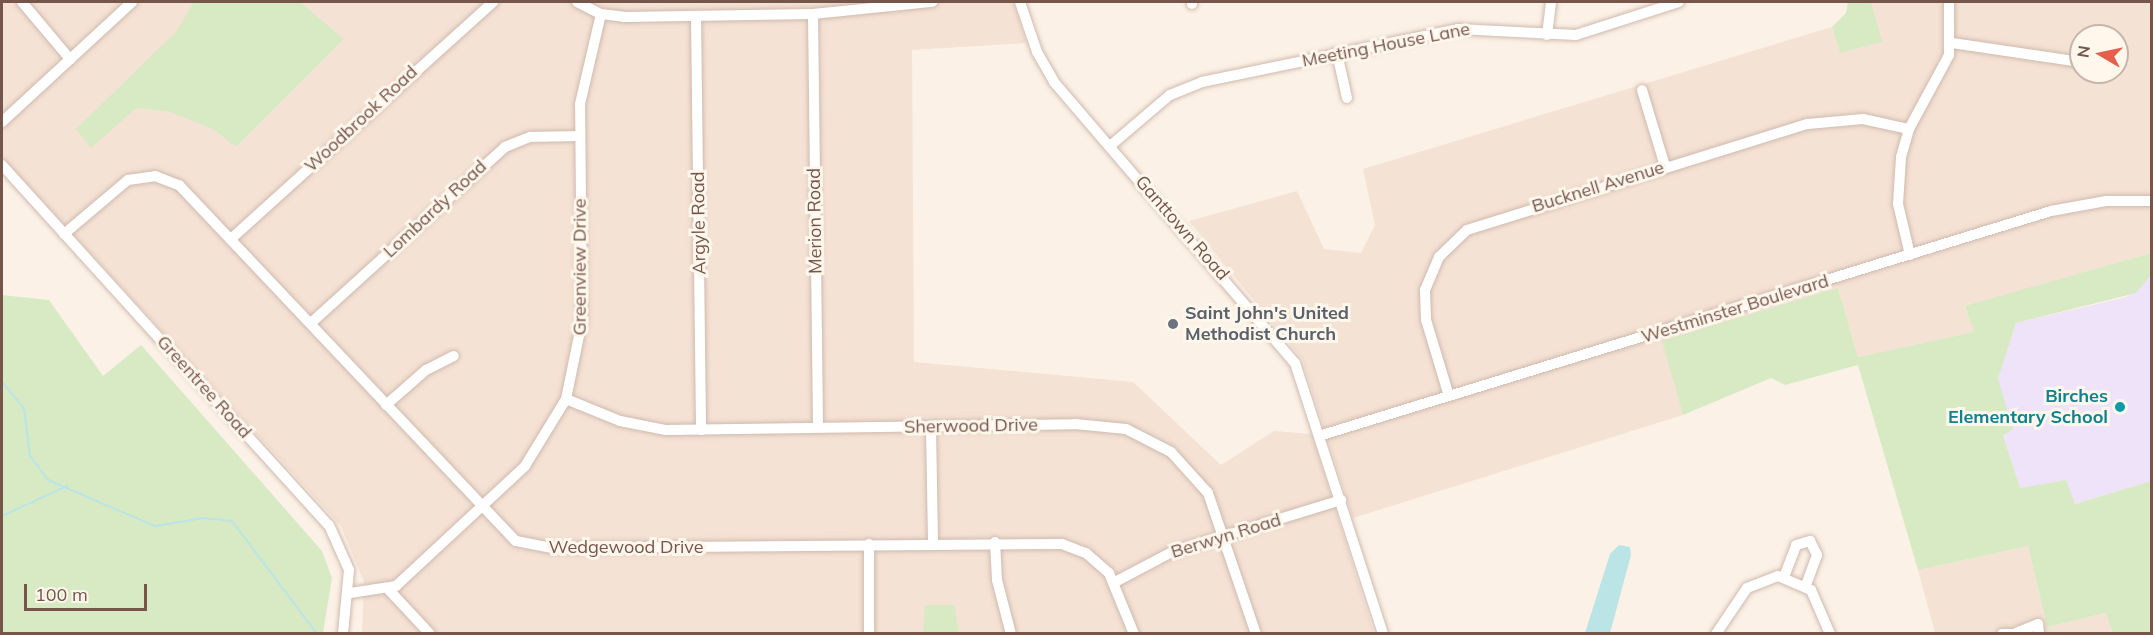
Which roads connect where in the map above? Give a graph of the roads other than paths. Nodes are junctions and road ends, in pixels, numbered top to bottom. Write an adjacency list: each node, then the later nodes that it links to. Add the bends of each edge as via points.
1 (22, 2): 16 (street)
2 (132, 2): 16 (street)
3 (492, 2): 28 (street, Woodbrook Road)
4 (577, 2): 10 (street)
5 (932, 2): 11 (street)
6 (1020, 2): 23 (street, Ganttown Road, via 1045,68)
7 (1551, 2): 13 (street)
8 (1679, 2): 13 (street, Meeting House Lane, via 1582,34)
9 (1949, 2): 14 (street)
10 (601, 14): 12 (street); 22 (street, Greenview Drive, via 581,92)
11 (813, 14): 12 (street); 35 (street, Merion Road)
12 (696, 16): 37 (street, Argyle Road)
13 (1547, 35): 15 (street, Meeting House Lane, via 1466,28)
14 (1952, 43): 17 (street); 21 (street, via 1942,74)
15 (1337, 54): 19 (street); 23 (street, Meeting House Lane, via 1184,88)
16 (70, 59): 20 (street)
17 (2069, 60)
18 (1642, 90): 25 (street)
19 (1347, 98)
20 (2, 122)
21 (1909, 129): 25 (street, Bucknell Avenue, via 1863,119 1827,120); 29 (street, via 1898,188)
22 (578, 136): 30 (street, Lombardy Road, via 530,137 505,147); 33 (street, Greenview Drive, via 582,321)
23 (1110, 146): 38 (street, Ganttown Road, via 1286,347)
24 (2, 165): 27 (street, Greentree Road)
25 (1665, 166): 32 (street, Bucknell Avenue, via 1482,223 1452,241 1434,266 1424,300)
26 (2151, 201): 29 (street, Westminster Boulevard, via 2073,206)
27 (64, 234): 28 (street, Wedgewood Drive, via 121,183 155,176 187,191); 49 (street, Greentree Road, via 329,525 347,560)
28 (232, 238): 30 (street, Wedgewood Drive)
29 (1910, 255): 32 (street, Westminster Boulevard)
30 (311, 324): 34 (street, Wedgewood Drive)
31 (454, 356): 34 (street, via 417,376)
32 (1449, 396): 38 (street, Westminster Boulevard)
33 (566, 399): 37 (street, Sherwood Drive, via 647,428); 40 (street, Greenview Drive, via 533,456)
34 (386, 405): 40 (street, Wedgewood Drive)
35 (818, 427): 36 (street, Sherwood Drive); 37 (street, Sherwood Drive)
36 (931, 427): 41 (street, Sherwood Drive, via 1083,424 1138,434 1192,472 1214,504); 42 (street)
37 (701, 430)
38 (1322, 435): 39 (street, Ganttown Road)
39 (1341, 500): 41 (street, Berwyn Road); 56 (street, Ganttown Road)
40 (481, 509): 44 (street, Wedgewood Drive, via 508,536 542,548); 48 (street, Greenview Drive)
41 (1226, 536): 46 (street, Berwyn Road, via 1156,558); 55 (street, Sherwood Drive)
42 (933, 542): 43 (street, Wedgewood Drive); 44 (street, Wedgewood Drive)
43 (995, 542): 46 (street, Wedgewood Drive, via 1070,546 1095,559); 53 (street, via 997,580)
44 (870, 544): 52 (street)
45 (1784, 577): 47 (street); 47 (street, via 1796,545 1810,541 1817,555); 57 (street, via 1747,588)
46 (1115, 582): 54 (street, Wedgewood Drive)
47 (1806, 586): 58 (street, via 1819,601)
48 (390, 590): 49 (street); 51 (street)
49 (350, 593): 50 (street, Greentree Road)
50 (343, 633)
51 (430, 633)
52 (869, 633)
53 (1011, 633)
54 (1134, 633)
55 (1256, 633)
56 (1383, 633)
57 (1716, 633)
58 (1830, 633)
59 (2012, 633): 60 (street, via 2038,624)
60 (2039, 633)

